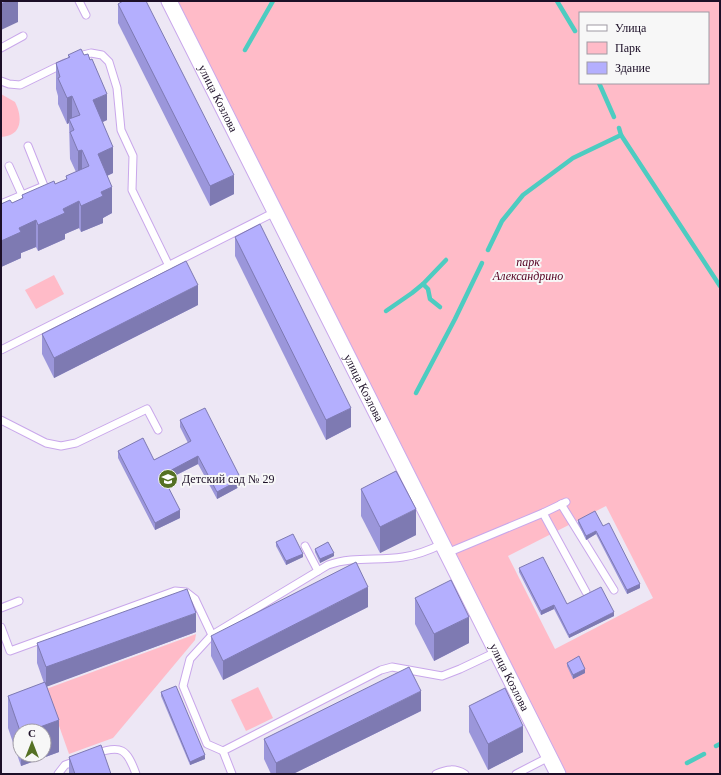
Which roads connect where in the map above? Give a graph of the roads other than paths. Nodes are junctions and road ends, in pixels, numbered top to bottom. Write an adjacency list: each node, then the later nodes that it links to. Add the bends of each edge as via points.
1 (79, 1): 3 (lane)
2 (169, 1): 11 (street, улица Козлова)
3 (86, 15)
4 (23, 36): 5 (lane)
5 (1, 48)
6 (1, 82): 12 (lane, via 20,85 91,53 102,55 110,62 117,88 121,130 133,156 132,190)
7 (28, 146): 9 (lane, via 44,186)
8 (9, 166): 9 (lane)
9 (22, 195): 10 (lane)
10 (1, 204)
11 (275, 212): 12 (lane); 18 (street, улица Козлова)
12 (169, 266): 13 (lane)
13 (1, 350)
14 (1, 420): 15 (lane, via 46,444 61,446 76,443 147,409)
15 (158, 430)
16 (543, 513): 18 (lane); 20 (lane, via 563,503); 21 (lane)
17 (304, 546): 19 (lane)
18 (444, 549): 19 (lane, via 432,549 404,557 340,561); 26 (street, улица Козлова)
19 (318, 571): 25 (lane)
20 (614, 590)
21 (586, 592)
22 (19, 601): 23 (lane)
23 (1, 608)
24 (1, 627): 25 (lane, via 10,651 175,592 186,592 195,599)
25 (212, 635): 27 (lane, via 190,659 183,686 207,744)
26 (496, 652): 27 (lane, via 442,676 392,667 381,670); 28 (street, улица Козлова)
27 (223, 751): 31 (lane)
28 (549, 756): 34 (lane); 35 (street, улица Козлова)
29 (58, 774): 30 (lane, via 65,765 105,750 115,749 124,752 130,759)
30 (136, 774)
31 (232, 774)
32 (436, 774): 33 (lane, via 452,769)
33 (465, 774)
34 (516, 774)
35 (558, 774)

